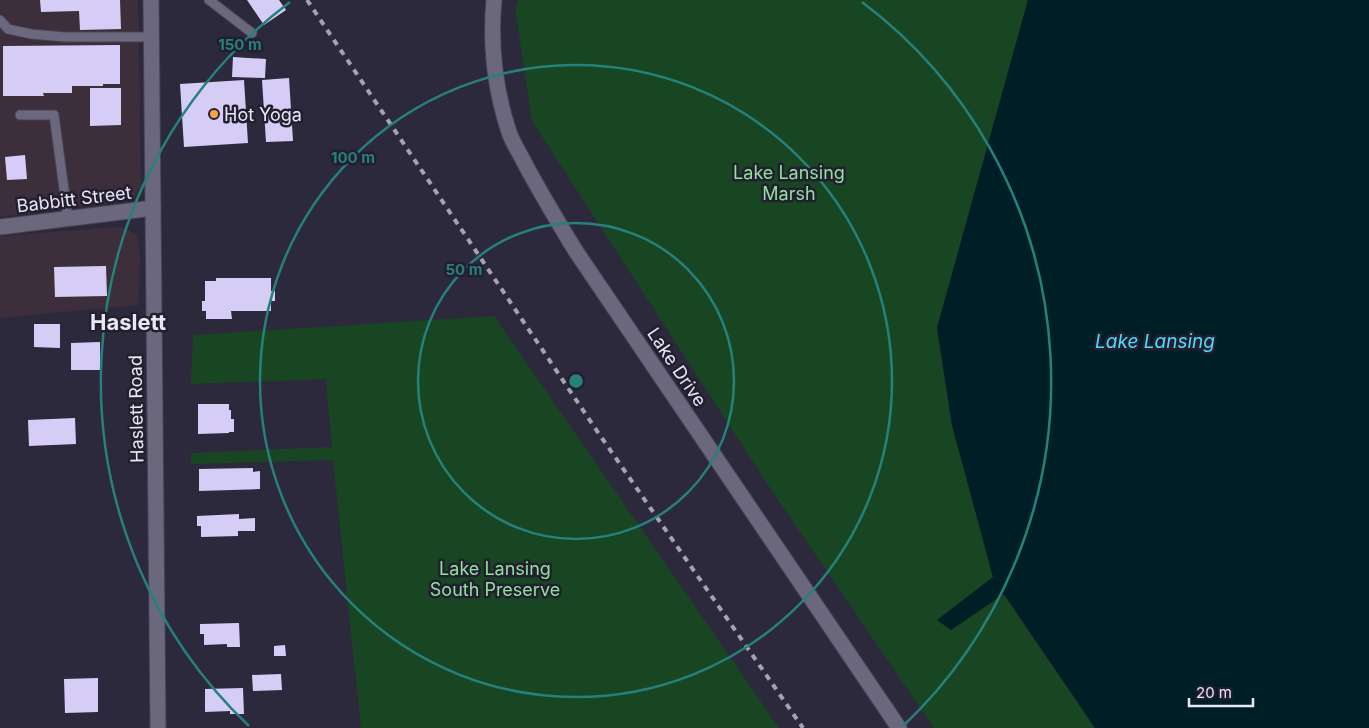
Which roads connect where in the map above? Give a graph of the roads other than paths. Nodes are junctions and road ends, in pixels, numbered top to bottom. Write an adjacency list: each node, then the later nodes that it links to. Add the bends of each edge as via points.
1 (151, 0): 6 (street, Haslett Road)
2 (209, 0): 5 (lane)
3 (494, 0): 12 (street, Lake Drive, via 494,61 499,95 508,131 533,179 575,250)
4 (0, 20): 6 (lane, via 8,29 31,34)
5 (252, 33)
6 (151, 37): 8 (street, Haslett Road)
7 (20, 115): 9 (lane, via 54,115)
8 (153, 208): 9 (street, Babbitt Street); 11 (street, Haslett Road)
9 (68, 219): 10 (street, Babbitt Street)
10 (0, 227)
11 (158, 728)
12 (899, 728)

